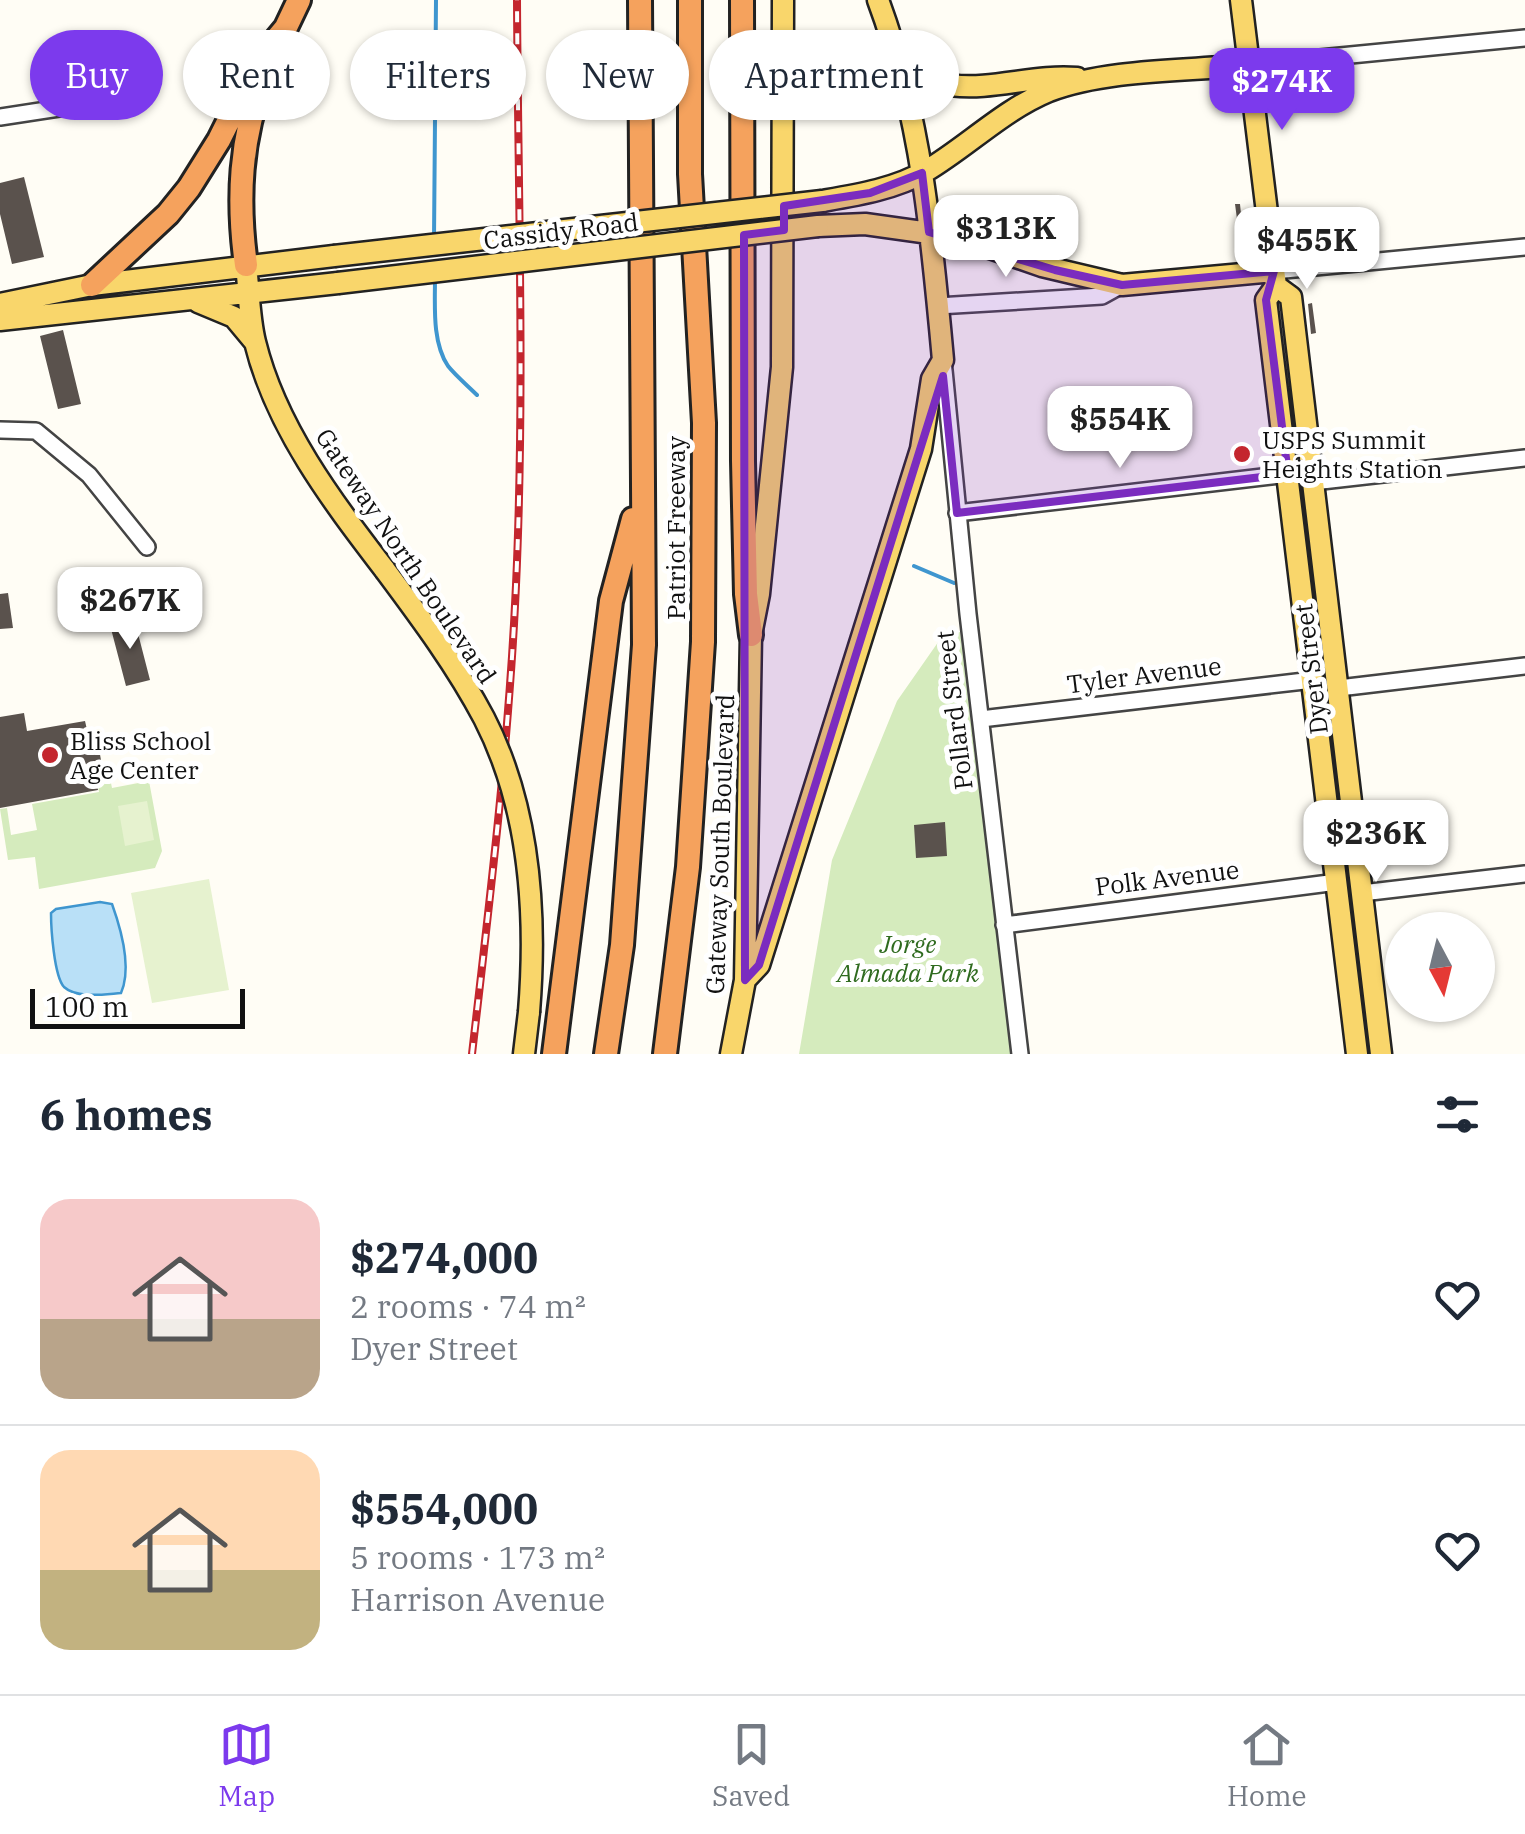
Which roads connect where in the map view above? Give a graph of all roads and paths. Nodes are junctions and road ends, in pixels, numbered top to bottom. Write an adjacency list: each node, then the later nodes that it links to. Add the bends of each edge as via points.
1 (299, 0): 8 (highway)
2 (640, 0): 37 (highway, Patriot Freeway)
3 (690, 0): 55 (highway, Patriot Freeway, via 690,174 704,424 702,642 688,867)
4 (742, 0): 41 (highway)
5 (783, 0): 41 (main road, Gateway South Boulevard, via 782,367)
6 (878, 0): 9 (main road)
7 (1241, 0): 11 (main road, Dyer Street)
8 (284, 30)
9 (888, 30)
10 (1525, 38): 11 (street)
11 (1248, 66): 12 (main road); 23 (main road, Dyer Street)
12 (1094, 79): 13 (main road, via 1057,76); 19 (main road, Cassidy Road, via 1020,106)
13 (959, 87)
14 (30, 112): 15 (street)
15 (0, 117)
16 (230, 120): 24 (highway, via 190,188)
17 (251, 120): 22 (highway, via 240,210)
18 (913, 120): 19 (main road)
19 (922, 174): 20 (main road); 22 (main road, Cassidy Road, bridge, via 822,202)
20 (930, 232): 25 (main road, Cassidy Road); 26 (main road, Cassidy Road, bridge, via 818,226); 29 (main road)
21 (1525, 247): 23 (street)
22 (246, 266): 24 (main road, Cassidy Road); 26 (main road, Gateway North Boulevard)
23 (1275, 278): 25 (main road, Cassidy Road); 35 (main road, Dyer Street, via 1266,300); 36 (main road, Dyer Street, via 1291,297)
24 (92, 285): 28 (main road, Cassidy Road)
25 (1122, 285): 29 (street, via 1102,296)
26 (249, 292): 27 (main road, Cassidy Road); 31 (main road, Gateway North Boulevard)
27 (186, 298): 30 (main road, Cassidy Road); 31 (main road, via 220,308)
28 (0, 304)
29 (938, 306): 32 (main road)
30 (0, 320)
31 (255, 342): 52 (main road, Gateway North Boulevard, bridge, via 280,409 321,484 473,698 497,749 515,799 529,882 532,952)
32 (944, 360): 38 (street, Pollard Street); 51 (main road, via 932,379 921,449 759,965)
33 (0, 430): 39 (street, via 36,430 89,475)
34 (1525, 458): 36 (street)
35 (1288, 474): 38 (street); 40 (main road, Dyer Street)
36 (1313, 482): 44 (main road, Dyer Street)
37 (640, 489): 53 (highway, via 612,601); 54 (highway, Patriot Freeway, via 644,645 622,945)
38 (957, 513): 45 (street, Pollard Street)
39 (147, 547)
40 (1300, 570): 43 (main road, Dyer Street); 44 (main road, via 1309,583 1323,674)
41 (750, 635): 51 (main road, Gateway South Boulevard)
42 (1525, 666): 44 (street)
43 (1313, 680): 45 (street, Tyler Avenue); 47 (main road, Dyer Street)
44 (1338, 688): 48 (main road, Dyer Street)
45 (980, 719): 49 (street, Pollard Street)
46 (1525, 874): 48 (street)
47 (1337, 882): 49 (street, Polk Avenue); 50 (main road, via 1352,890 1356,929); 58 (main road, Dyer Street)
48 (1362, 893): 50 (main road, Dyer Street)
49 (1004, 924): 57 (street, Pollard Street)
50 (1368, 948): 59 (main road, Dyer Street)
51 (745, 980): 56 (main road, Gateway South Boulevard)
52 (524, 1054)
53 (554, 1054)
54 (606, 1054)
55 (665, 1054)
56 (732, 1054)
57 (1020, 1054)
58 (1357, 1054)
59 (1381, 1054)

